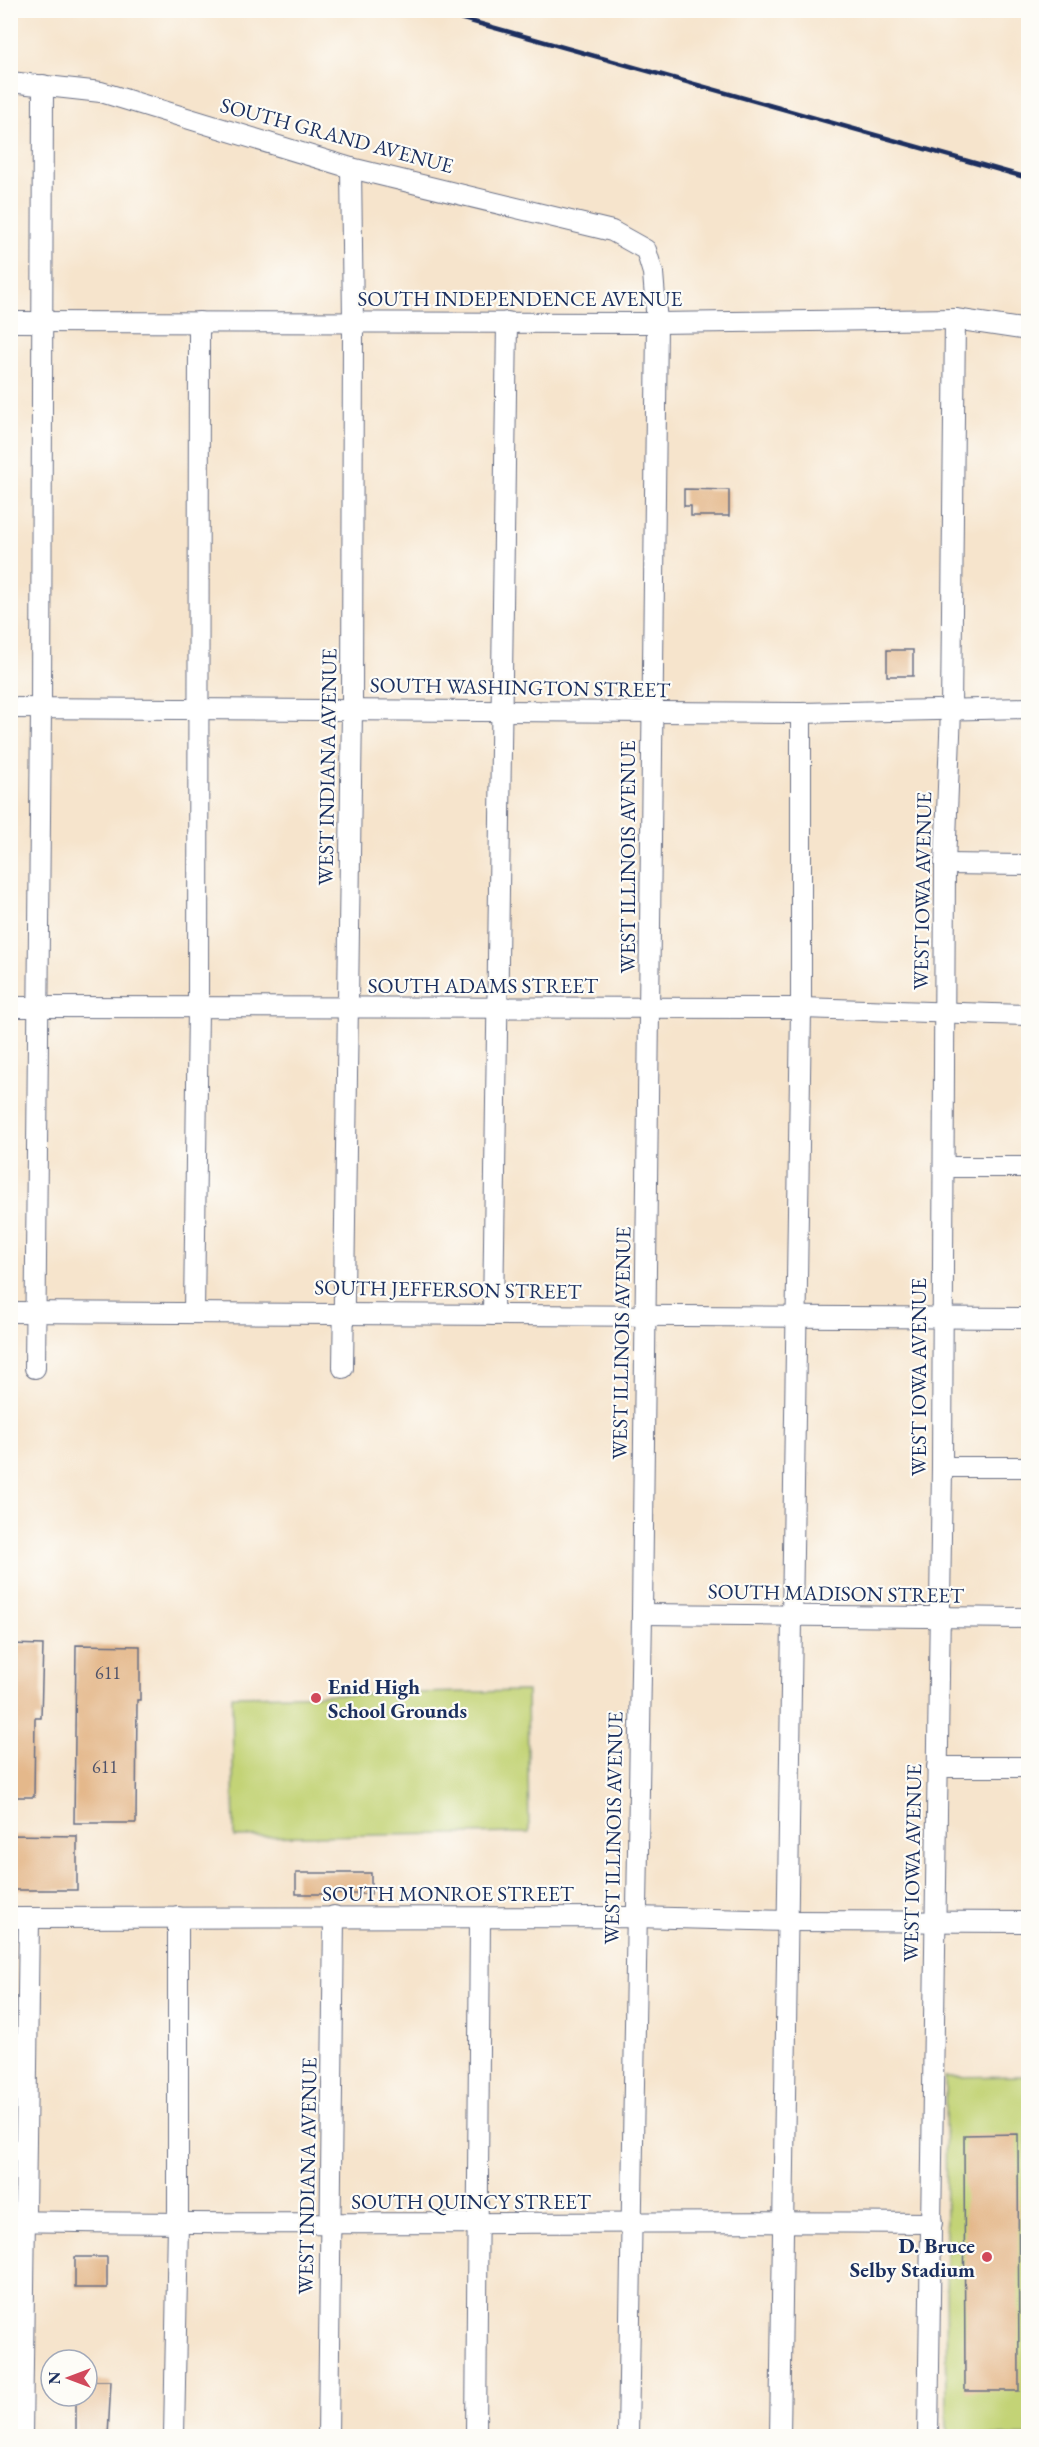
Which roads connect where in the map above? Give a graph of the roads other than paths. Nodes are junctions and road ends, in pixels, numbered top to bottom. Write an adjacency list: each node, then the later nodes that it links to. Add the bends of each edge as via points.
1 (10, 82): 2 (street, SOUTH GRAND AVENUE)
2 (43, 85): 3 (street, SOUTH GRAND AVENUE, via 101,92); 8 (street)
3 (351, 168): 4 (street, SOUTH GRAND AVENUE, via 612,231); 6 (street, WEST INDIANA AVENUE)
4 (646, 250): 11 (street, WEST ILLINOIS AVENUE, via 653,273)
5 (955, 319): 11 (street, SOUTH INDEPENDENCE AVENUE); 12 (street, SOUTH INDEPENDENCE AVENUE); 18 (street, WEST IOWA AVENUE)
6 (353, 321): 9 (street, SOUTH INDEPENDENCE AVENUE); 10 (street, SOUTH INDEPENDENCE AVENUE); 17 (street, WEST INDIANA AVENUE)
7 (10, 322): 8 (street, SOUTH INDEPENDENCE AVENUE)
8 (44, 322): 9 (street, SOUTH INDEPENDENCE AVENUE); 14 (street)
9 (199, 322): 15 (street)
10 (507, 322): 11 (street, SOUTH INDEPENDENCE AVENUE); 19 (street)
11 (657, 323): 20 (street, WEST ILLINOIS AVENUE)
12 (1029, 330)
13 (10, 708): 14 (street, SOUTH WASHINGTON STREET)
14 (41, 708): 15 (street, SOUTH WASHINGTON STREET); 25 (street)
15 (197, 708): 17 (street, SOUTH WASHINGTON STREET); 26 (street)
16 (1029, 708): 18 (street, SOUTH WASHINGTON STREET)
17 (352, 709): 19 (street, SOUTH WASHINGTON STREET); 29 (street, WEST INDIANA AVENUE)
18 (951, 710): 21 (street, SOUTH WASHINGTON STREET); 22 (street, WEST IOWA AVENUE)
19 (502, 711): 20 (street, SOUTH WASHINGTON STREET); 30 (street)
20 (652, 713): 21 (street, SOUTH WASHINGTON STREET); 27 (street, WEST ILLINOIS AVENUE)
21 (801, 713): 28 (street)
22 (945, 864): 23 (street); 31 (street, WEST IOWA AVENUE)
23 (1029, 865)
24 (10, 1007): 25 (street, SOUTH ADAMS STREET)
25 (39, 1007): 26 (street, SOUTH ADAMS STREET); 36 (street)
26 (198, 1008): 29 (street, SOUTH ADAMS STREET); 37 (street)
27 (650, 1008): 28 (street, SOUTH ADAMS STREET); 30 (street, SOUTH ADAMS STREET); 39 (street, WEST ILLINOIS AVENUE)
28 (801, 1008): 31 (street, SOUTH ADAMS STREET); 41 (street)
29 (349, 1009): 30 (street, SOUTH ADAMS STREET); 38 (street, WEST INDIANA AVENUE)
30 (497, 1009): 40 (street)
31 (945, 1014): 32 (street, SOUTH ADAMS STREET); 33 (street, WEST IOWA AVENUE)
32 (1029, 1015)
33 (945, 1167): 34 (street); 42 (street, WEST IOWA AVENUE)
34 (1029, 1167)
35 (10, 1312): 36 (street, SOUTH JEFFERSON STREET)
36 (36, 1312): 37 (street, SOUTH JEFFERSON STREET); 44 (street)
37 (194, 1312): 38 (street, SOUTH JEFFERSON STREET)
38 (344, 1312): 40 (street, SOUTH JEFFERSON STREET); 45 (street, WEST INDIANA AVENUE)
39 (644, 1315): 40 (street, SOUTH JEFFERSON STREET); 41 (street, SOUTH JEFFERSON STREET); 48 (street, WEST ILLINOIS AVENUE)
40 (493, 1316)
41 (795, 1316): 42 (street, SOUTH JEFFERSON STREET); 49 (street)
42 (942, 1318): 43 (street, SOUTH JEFFERSON STREET); 46 (street, WEST IOWA AVENUE)
43 (1029, 1318)
44 (35, 1368)
45 (344, 1368)
46 (942, 1467): 47 (street); 50 (street, WEST IOWA AVENUE)
47 (1029, 1467)
48 (642, 1614): 49 (street, SOUTH MADISON STREET); 56 (street, WEST ILLINOIS AVENUE)
49 (793, 1617): 50 (street, SOUTH MADISON STREET); 59 (street)
50 (939, 1618): 51 (street, SOUTH MADISON STREET); 52 (street, WEST IOWA AVENUE)
51 (1029, 1618)
52 (937, 1767): 53 (street); 60 (street, WEST IOWA AVENUE)
53 (1029, 1767)
54 (334, 1916): 55 (street, SOUTH MONROE STREET); 58 (street, SOUTH MONROE STREET); 68 (street, WEST INDIANA AVENUE)
55 (178, 1917): 57 (street, SOUTH MONROE STREET); 64 (street)
56 (635, 1917): 58 (street, SOUTH MONROE STREET); 59 (street, SOUTH MONROE STREET); 67 (street, WEST ILLINOIS AVENUE)
57 (20, 1918): 62 (street)
58 (480, 1918): 66 (street)
59 (788, 1921): 60 (street, SOUTH MONROE STREET); 63 (street)
60 (936, 1921): 61 (street, SOUTH MONROE STREET); 65 (street, WEST IOWA AVENUE)
61 (1029, 1922)
62 (19, 2221): 64 (street, SOUTH QUINCY STREET); 69 (street)
63 (782, 2222): 65 (street, SOUTH QUINCY STREET); 67 (street, SOUTH QUINCY STREET); 74 (street)
64 (178, 2223): 68 (street, SOUTH QUINCY STREET); 70 (street)
65 (932, 2223): 75 (street, WEST IOWA AVENUE)
66 (478, 2224): 67 (street, SOUTH QUINCY STREET); 68 (street, SOUTH QUINCY STREET); 72 (street)
67 (631, 2224): 73 (street, WEST ILLINOIS AVENUE)
68 (330, 2226): 71 (street, WEST INDIANA AVENUE)
69 (22, 2436)
70 (174, 2436)
71 (327, 2436)
72 (476, 2436)
73 (628, 2436)
74 (780, 2436)
75 (928, 2436)

